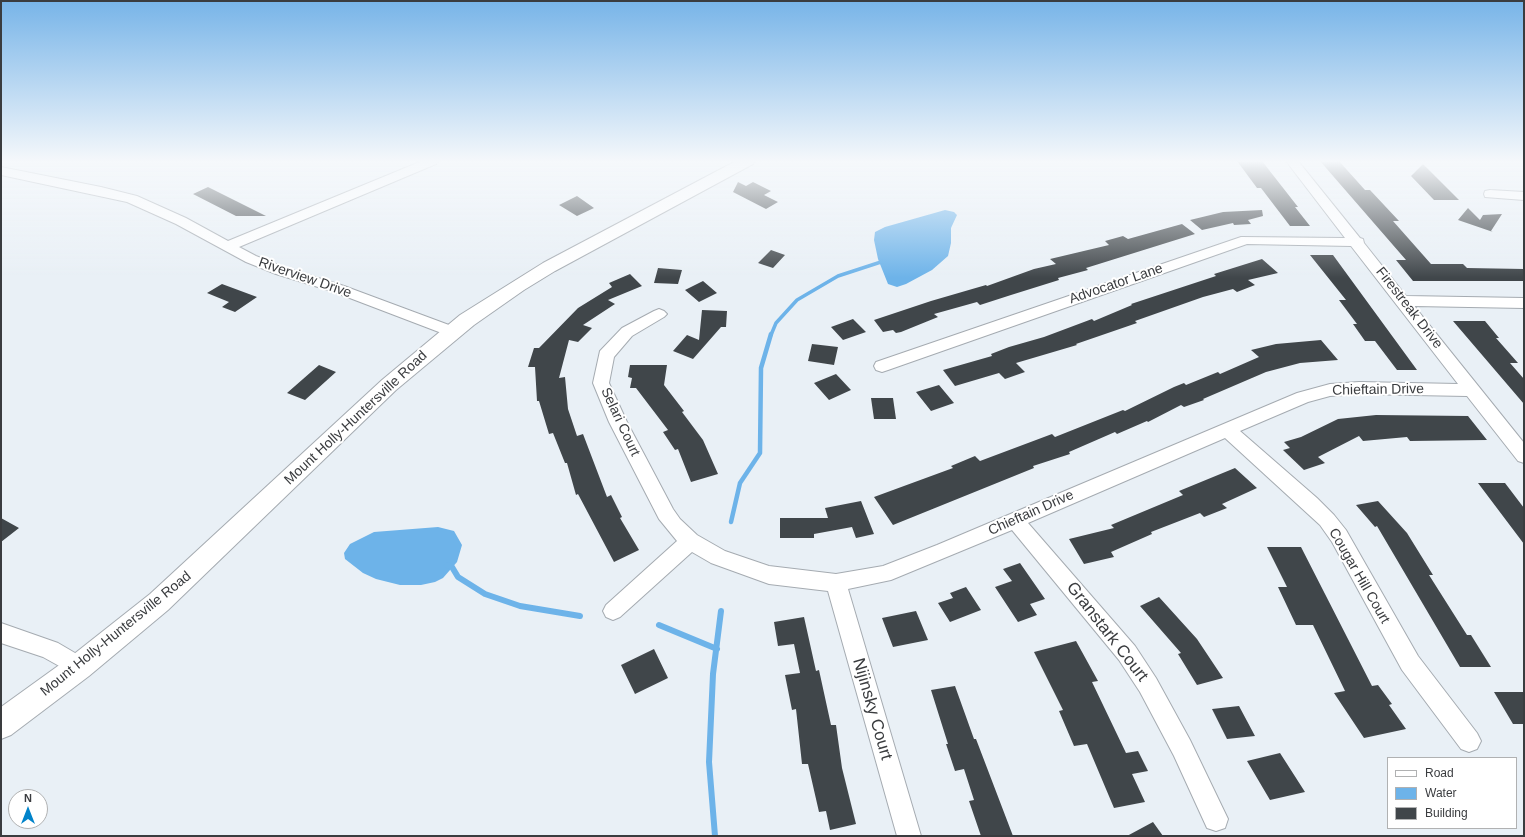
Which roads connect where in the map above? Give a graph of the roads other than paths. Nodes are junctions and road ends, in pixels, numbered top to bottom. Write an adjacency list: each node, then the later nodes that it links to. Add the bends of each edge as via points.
1 (134, 200): 6 (street, Riverview Drive, via 181,220)
2 (337, 200): 6 (street)
3 (674, 200): 10 (main road, Mount Holly-Huntersville Road, via 517,286)
4 (1324, 200): 5 (street, Firestreak Drive)
5 (1358, 242): 7 (street, Firestreak Drive); 11 (street, Advocator Lane, via 1246,240)
6 (229, 246): 10 (street, Riverview Drive, via 251,259 281,271 339,289)
7 (1404, 301): 8 (street); 12 (street, Firestreak Drive)
8 (1524, 303)
9 (659, 314): 16 (street, Selari Court, via 627,332 606,355 601,383 618,422 666,514)
10 (452, 332): 20 (main road, Mount Holly-Huntersville Road, via 388,385 159,602)
11 (882, 366)
12 (1472, 390): 13 (street, Chieftain Drive, via 1330,390 1303,397); 14 (street, Firestreak Drive)
13 (1228, 430): 15 (street, Chieftain Drive); 22 (street, Cougar Hill Court, via 1327,520 1339,536 1410,663)
14 (1524, 456)
15 (1015, 521): 17 (street, Chieftain Drive, via 884,574); 23 (street, Granstark Court, via 1139,672 1182,748)
16 (690, 541): 17 (street, Chieftain Drive, via 718,557 769,575); 18 (street)
17 (836, 583): 24 (street, Nijinsky Court)
18 (613, 611)
19 (1, 633): 20 (street, via 50,650)
20 (79, 667): 21 (main road, Mount Holly-Huntersville Road)
21 (1, 724)
22 (1469, 741)
23 (1216, 819)
24 (909, 836)

